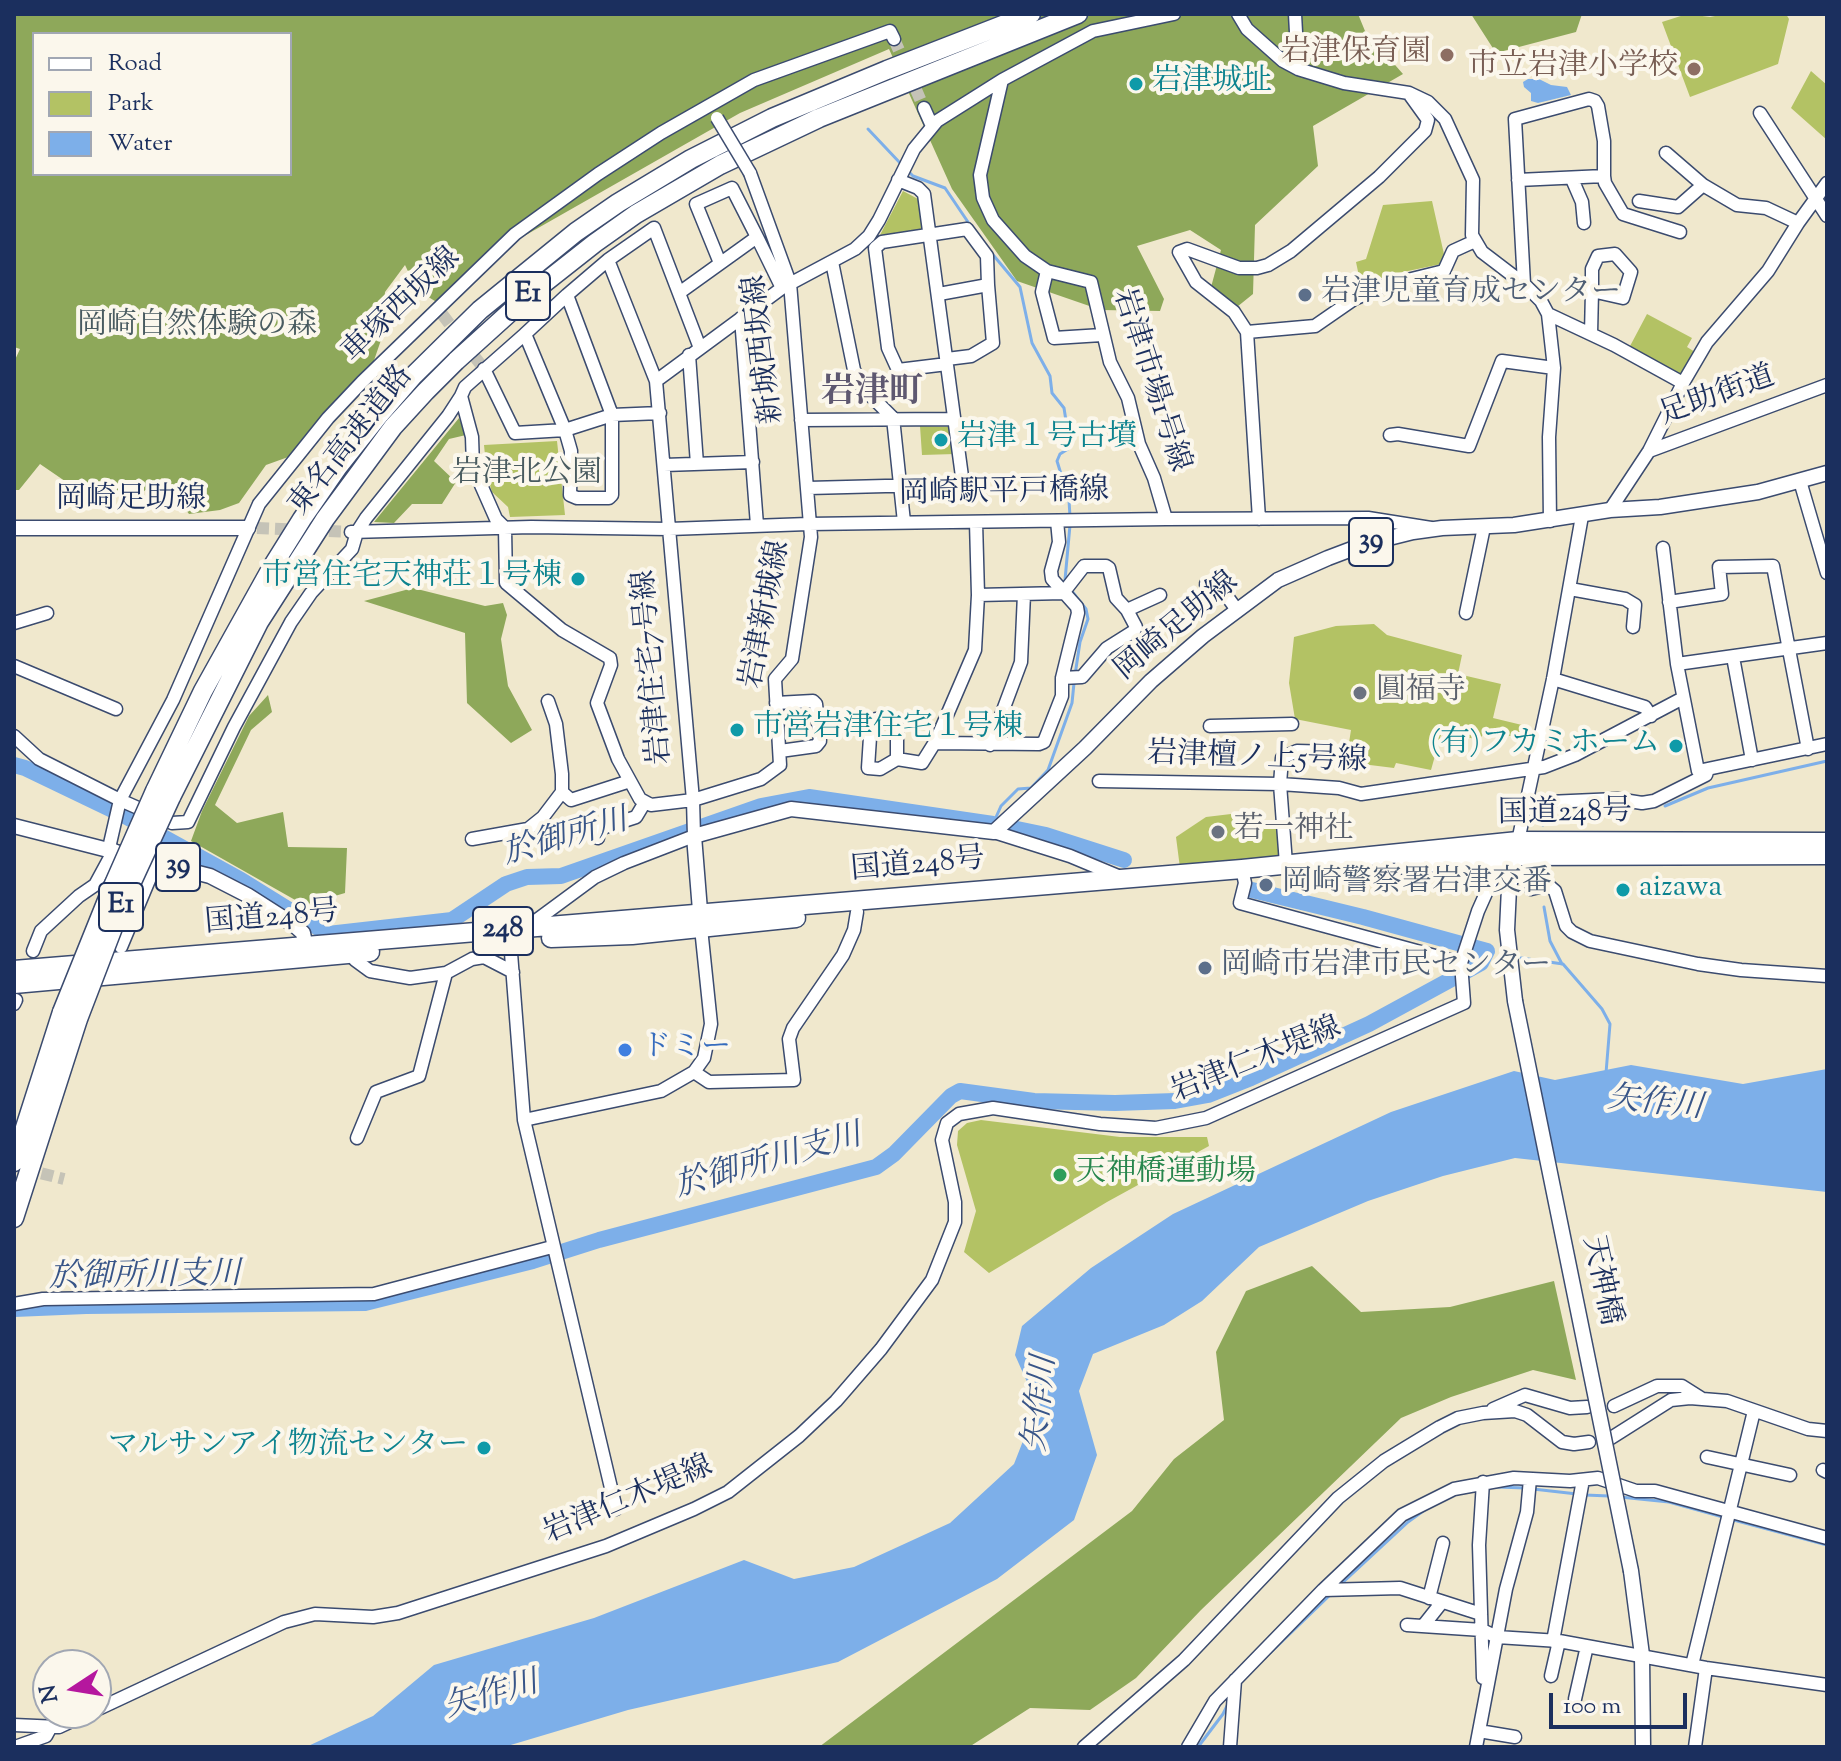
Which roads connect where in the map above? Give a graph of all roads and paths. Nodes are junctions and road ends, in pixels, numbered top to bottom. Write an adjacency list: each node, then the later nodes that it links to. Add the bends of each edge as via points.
1 (1031, 14): 131 (highway, 東名高速道路 / E1, via 787,112 691,159 576,232 480,310 380,414 302,519 203,691)
2 (1078, 14): 131 (highway, 東名高速道路 / E1, via 831,113 720,165 636,214 504,316 393,427 325,519 259,622)
3 (1174, 14): 8 (street, via 1093,31)
4 (1238, 14): 7 (street, via 1247,29)
5 (1295, 14): 7 (street)
6 (894, 39): 10 (street, 車塚西坂線, via 890,31 754,80)
7 (1298, 69): 9 (street)
8 (1002, 80): 13 (street); 33 (street, 岩津市場1号線, via 980,175 983,198 1006,236)
9 (1409, 93): 29 (street, via 1445,119 1462,153 1473,180); 43 (street, via 1428,120 1425,131 1291,251 1268,265 1248,268 1187,249 1179,252 1196,282 1234,312)
10 (709, 105): 35 (street, 新城西坂線, bridge, via 750,173); 82 (street, 車塚西坂線, via 598,174 515,234 328,418 259,504)
11 (924, 108): 13 (street)
12 (1760, 113): 21 (street)
13 (932, 126): 17 (street)
14 (1666, 153): 20 (street)
15 (1604, 176): 16 (street); 18 (street, via 1598,106 1589,99 1515,119); 26 (street, via 1623,214)
16 (1572, 179): 18 (street); 24 (street)
17 (898, 180): 27 (street, via 924,194); 31 (street, via 869,236)
18 (1518, 180): 34 (street)
19 (1827, 183): 21 (street)
20 (1703, 185): 22 (street, via 1678,207); 25 (street, via 1737,205 1766,208)
21 (1816, 199): 23 (street); 25 (street)
22 (1639, 201)
23 (1827, 216)
24 (1584, 223)
25 (1798, 223): 52 (street, via 1768,271 1707,342)
26 (1680, 232)
27 (930, 235): 36 (street, via 967,229 987,256); 39 (street); 48 (street, via 882,242 875,248 888,348 898,370)
28 (757, 237): 32 (street); 32 (street, via 732,188 696,204); 35 (street)
29 (1475, 241): 34 (street); 43 (street, via 1453,251 1444,271 1354,299 1315,326)
30 (608, 260): 38 (street, via 654,228); 40 (street); 51 (street, 岩津住宅7号線)
31 (832, 262): 35 (street); 57 (street, via 854,370 863,388)
32 (720, 263): 38 (street)
33 (1047, 271): 46 (street, 岩津市場1号線, via 1091,282); 46 (street, via 1042,292 1054,338)
34 (1524, 284): 41 (street)
35 (786, 285): 42 (street); 59 (street, 新城西坂線)
36 (988, 285): 39 (street); 48 (street, via 993,343)
37 (1592, 291): 45 (street)
38 (679, 293): 47 (street)
39 (939, 294): 48 (street)
40 (567, 295): 44 (street); 56 (street)
41 (1548, 314): 45 (street); 49 (street)
42 (741, 318): 47 (street); 63 (street)
43 (1247, 332): 73 (street)
44 (525, 334): 50 (street); 60 (street)
45 (1591, 334): 52 (street)
46 (1102, 335): 72 (street, 岩津市場1号線)
47 (695, 352): 51 (street); 64 (street)
48 (947, 362): 58 (street)
49 (1554, 368): 61 (street, via 1502,361 1469,446); 75 (street)
50 (484, 369): 54 (street); 60 (street, via 512,431)
51 (656, 381): 55 (street, 岩津住宅7号線)
52 (1683, 383): 62 (street)
53 (1827, 385): 62 (street, 足助街道)
54 (461, 396): 83 (street, via 472,437 473,467); 86 (street)
55 (660, 413): 56 (street); 65 (street, 岩津住宅7号線)
56 (612, 415): 60 (street); 60 (street, via 609,498 570,495 571,451)
57 (893, 418): 58 (street); 59 (street); 69 (street)
58 (954, 419): 69 (street, via 963,484)
59 (801, 420): 68 (street, 新城西坂線)
60 (565, 430)
61 (1390, 435)
62 (1649, 451): 70 (street, 足助街道)
63 (753, 462): 64 (street); 79 (street)
64 (697, 464): 65 (street)
65 (664, 465): 84 (street, 岩津住宅7号線)
66 (1827, 473): 67 (main road, 岡崎足助線 / 39)
67 (1800, 481): 70 (main road, 岡崎足助線 / 39, via 1660,507); 88 (street)
68 (808, 488): 69 (street); 78 (street, 新城西坂線)
69 (900, 488): 76 (street)
70 (1610, 510): 71 (main road, 岡崎足助線 / 39)
71 (1582, 516): 75 (main road, 岡崎足助線 / 39); 90 (street)
72 (1166, 519): 73 (street, 岡崎駅平戸橋線); 74 (street, 岡崎駅平戸橋線)
73 (1259, 519): 85 (street, 岡崎駅平戸橋線, via 1368,518)
74 (1057, 521): 77 (street, 岡崎駅平戸橋線); 91 (street, via 1059,542 1051,571)
75 (1550, 521): 80 (main road, 岡崎足助線 / 39)
76 (904, 522): 77 (street, 岡崎駅平戸橋線); 78 (street, 岡崎駅平戸橋線)
77 (976, 522): 93 (street)
78 (808, 524): 79 (street, 岡崎駅平戸橋線); 111 (street, 岩津新城線, via 811,537 792,659 775,679)
79 (757, 525): 84 (street, 岡崎駅平戸橋線)
80 (1484, 527): 85 (main road, 岡崎足助線 / 39); 99 (street)
81 (14, 528): 82 (main road, 岡崎足助線)
82 (252, 528): 135 (street, 車塚西坂線)
83 (505, 528): 84 (street, 岡崎駅平戸橋線); 86 (street); 127 (street, via 506,583 562,630 610,658 597,703)
84 (669, 529): 132 (street, 岩津住宅7号線)
85 (1437, 529): 97 (main road, 岡崎足助線 / 39, via 1365,544 1328,558 1278,580)
86 (354, 532): 135 (street, via 352,549 291,622 188,822)
87 (1663, 548): 95 (street)
88 (1827, 573)
89 (1206, 584): 97 (street, via 1208,594 1226,595)
90 (1570, 589): 101 (street, via 1635,605); 108 (street)
91 (1063, 593): 92 (street); 96 (street, via 1084,566 1106,566 1116,598); 107 (street, via 1078,610)
92 (1024, 594): 93 (street); 119 (street, via 1021,662)
93 (978, 595): 117 (street, via 973,659)
94 (1160, 595): 96 (street)
95 (1669, 602): 103 (street, via 1722,594 1719,567 1773,566); 105 (street)
96 (1127, 610): 107 (street, via 1134,631 1107,648 1082,677)
97 (1237, 610): 137 (main road, 岡崎足助線 / 39, via 1160,673)
98 (47, 613): 100 (street)
99 (1466, 613)
100 (14, 623)
101 (1633, 627)
102 (1827, 643): 103 (street)
103 (1789, 649): 104 (street); 120 (street)
104 (1733, 657): 105 (street); 124 (street)
105 (1677, 664): 109 (street)
106 (14, 666): 112 (street)
107 (1062, 678): 119 (street, via 1062,696 1044,742)
108 (1553, 679): 113 (street, via 1645,707); 125 (street)
109 (1683, 698): 113 (street, 岩津檀ノ上5号線); 126 (street, via 1698,771)
110 (548, 701): 130 (street, via 556,724)
111 (776, 703): 121 (street, 岩津新城線); 121 (street, via 813,701 820,741)
112 (116, 709)
113 (1651, 716): 125 (street, 岩津檀ノ上5号線, via 1575,755)
114 (1292, 724): 115 (street)
115 (1210, 726)
116 (14, 739): 135 (street)
117 (937, 739): 119 (street, via 935,743); 123 (street, via 922,763)
118 (1827, 744): 120 (street)
119 (990, 745)
120 (1808, 749): 124 (street)
121 (780, 751): 132 (street, via 780,765 771,774)
122 (1334, 752): 129 (street, via 1297,751 1282,758)
123 (897, 759)
124 (1752, 760): 126 (street)
125 (1532, 767): 129 (street, 岩津檀ノ上5号線, via 1361,794); 134 (street)
126 (1708, 769): 134 (street, via 1706,775 1654,801)
127 (630, 781): 130 (street, via 571,800); 133 (street)
128 (1099, 781): 129 (street, 岩津檀ノ上5号線)
129 (1280, 784): 146 (street)
130 (562, 792): 140 (street, via 528,829)
131 (163, 794): 164 (highway, 東名高速道路 / E1, bridge, via 124,899)
132 (693, 800): 133 (street); 138 (street, 岩津住宅7号線)
133 (645, 802): 139 (street, via 636,817 596,830)
134 (1525, 803): 142 (street)
135 (117, 810): 143 (street, 車塚西坂線)
136 (14, 826): 143 (main road, 39)
137 (1000, 827): 138 (main road, via 791,809); 148 (street)
138 (694, 836): 151 (main road); 152 (street, via 595,877)
139 (598, 838)
140 (472, 839)
141 (1827, 842): 142 (highway, 国道248号 / 248)
142 (1516, 848): 144 (highway, 国道248号 / 248); 146 (highway, 国道248号 / 248); 147 (highway, 国道248号 / 248); 157 (street, via 1499,864); 199 (main road, 天神橋, bridge, via 1507,930 1515,1001 1631,1571)
143 (111, 849): 145 (main road, 39); 155 (street, 車塚西坂線, via 95,885 41,931)
144 (1827, 855)
145 (157, 861): 154 (street); 156 (main road, 39, via 210,876 247,895 299,929)
146 (1286, 864): 147 (highway, 国道248号 / 248)
147 (1243, 874): 148 (highway, 国道248号 / 248); 150 (highway, 国道248号 / 248); 157 (street, via 1240,903)
148 (1121, 878): 151 (highway, 国道248号 / 248)
149 (1531, 889): 162 (street, via 1548,885 1555,891 1566,926 1590,941 1698,964)
150 (857, 912): 151 (highway, 国道248号 / 248); 165 (street, via 843,955 793,1028 789,1039 794,1080 709,1082)
151 (700, 921): 153 (highway, 国道248号 / 248, via 632,935); 156 (highway, 国道248号 / 248); 165 (street, via 711,1024 704,1058)
152 (534, 922)
153 (510, 940): 156 (highway, 国道248号 / 248); 160 (street)
154 (121, 947)
155 (33, 951)
156 (307, 951): 159 (highway, 国道248号 / 248); 163 (highway, 国道248号 / 248)
157 (1463, 959): 206 (street, 岩津仁木堤線, via 1464,1003 1206,1118 1156,1128 993,1108 959,1114 947,1123 942,1140 955,1222 932,1280 836,1401 728,1492 606,1546 398,1613 315,1614 284,1622)
158 (355, 960): 161 (street, via 391,976)
159 (14, 970)
160 (513, 972): 161 (street, via 484,957); 166 (street)
161 (446, 973): 167 (street, via 419,1076 376,1092)
162 (1827, 976)
163 (15, 996)
164 (70, 1015): 168 (highway, 東名高速道路 / E1); 169 (highway, 東名高速道路 / E1)
165 (694, 1072): 166 (street, via 661,1091)
166 (524, 1120): 170 (street)
167 (357, 1138)
168 (14, 1162)
169 (14, 1218)
170 (552, 1247): 171 (street, via 374,1294 43,1299); 186 (street)
171 (14, 1304)
172 (1704, 1399): 173 (street, via 1682,1386 1657,1386); 175 (street); 178 (street, via 1671,1400)
173 (1614, 1406)
174 (1587, 1407): 176 (street, via 1570,1408 1525,1395)
175 (1754, 1411): 177 (street); 181 (street)
176 (1483, 1413): 179 (street, via 1515,1411 1562,1442); 213 (street, via 1440,1427 1384,1461 1338,1498 1184,1660)
177 (1827, 1431)
178 (1611, 1438)
179 (1589, 1442)
180 (1707, 1457): 181 (street)
181 (1741, 1463): 182 (street); 187 (street)
182 (1790, 1475)
183 (1530, 1479): 184 (street); 185 (street); 196 (street)
184 (1583, 1480): 187 (street, via 1598,1478); 197 (street)
185 (1483, 1482): 190 (street, via 1454,1489 1402,1515); 192 (street)
186 (616, 1509)
187 (1730, 1512): 188 (street); 200 (street)
188 (1827, 1538)
189 (1443, 1543): 191 (street)
190 (1323, 1590): 191 (street, via 1400,1588); 203 (street)
191 (1436, 1600): 192 (street); 194 (street)
192 (1481, 1614): 195 (street)
193 (1407, 1625): 194 (street)
194 (1423, 1626): 195 (street)
195 (1482, 1630): 196 (street); 207 (street)
196 (1497, 1637): 197 (street); 207 (street)
197 (1556, 1641): 198 (street); 202 (street)
198 (1587, 1646): 199 (street); 205 (street)
199 (1642, 1655): 200 (street); 217 (main road, 天神橋)
200 (1692, 1665): 201 (street)
201 (1706, 1668): 204 (street); 218 (street)
202 (1551, 1676)
203 (1235, 1680): 211 (street); 214 (street, via 1215,1701)
204 (1827, 1685)
205 (1575, 1699)
206 (112, 1703)
207 (1482, 1713): 209 (street)
208 (50, 1729): 212 (street, via 46,1736)
209 (1479, 1731): 210 (street); 216 (street)
210 (1515, 1737)
211 (1230, 1746): 215 (street)
212 (15, 1747)
213 (1084, 1747)
214 (1188, 1747)
215 (1244, 1747)
216 (1476, 1747)
217 (1643, 1747)
218 (1695, 1747)

